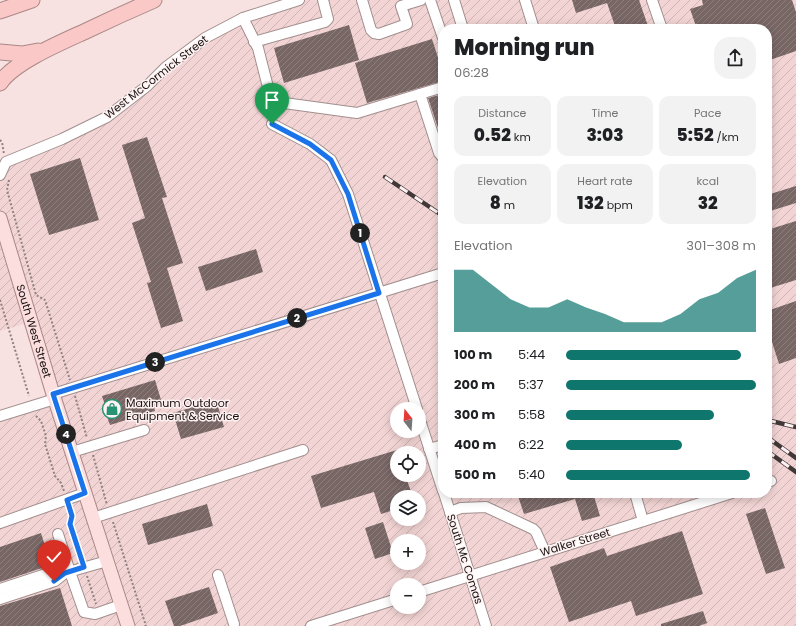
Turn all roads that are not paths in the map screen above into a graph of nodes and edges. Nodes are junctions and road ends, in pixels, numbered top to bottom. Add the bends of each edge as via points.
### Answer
1 (32, 0) edge
2 (154, 0) edge
3 (299, 0) edge
4 (323, 0) edge
5 (362, 0) edge
6 (430, 0) edge
7 (454, 0) edge
8 (525, 0) edge
9 (652, 0) edge
10 (417, 1) edge
11 (0, 11) edge
12 (243, 18) junction
13 (438, 24) edge
14 (461, 24) edge
15 (532, 24) edge
16 (660, 24) edge
17 (254, 42) junction
18 (45, 49) junction
19 (0, 52) edge
20 (0, 83) edge
21 (438, 89) edge
22 (420, 94) junction
23 (272, 124) dead end
24 (438, 147) edge
25 (0, 175) edge
26 (0, 218) edge
27 (438, 275) edge
28 (379, 293) junction
29 (54, 396) junction
30 (414, 402) edge
31 (0, 416) edge
32 (144, 430) dead end
33 (426, 438) edge
34 (438, 446) edge
35 (429, 449) junction
36 (303, 450) dead end
37 (72, 452) junction
38 (438, 477) edge
39 (85, 493) junction
40 (445, 498) edge
41 (636, 498) edge
42 (716, 498) edge
43 (450, 512) junction
44 (93, 518) junction
45 (643, 521) junction
46 (0, 523) edge
47 (58, 534) dead end
48 (545, 552) junction
49 (107, 561) junction
50 (67, 572) junction
51 (218, 575) dead end
52 (470, 575) junction
53 (0, 588) edge
54 (426, 590) edge
55 (0, 599) edge
56 (390, 601) edge
57 (121, 605) junction
58 (232, 625) edge
59 (128, 626) edge
60 (311, 626) edge
61 (486, 626) edge

1 - 11 highway
2 - 18 highway
3 - 12 street, West McCormick Street
4 - 17 street via 328,18 325,22
5 - 10 street via 371,30 379,34 407,24 401,6
6 - 13 street
7 - 14 street
8 - 15 street
9 - 16 street
12 - 17 street
12 - 25 street, West McCormick Street via 205,38 107,117 62,140 6,162
17 - 22 street via 258,48 270,95 278,102 357,113
18 - 19 highway via 22,54
18 - 20 highway via 3,78
21 - 22 street
22 - 24 street
23 - 28 street via 310,144 331,160 348,194
26 - 29 main road, South West Street
27 - 28 street
28 - 29 street
28 - 30 street
29 - 31 street
29 - 37 main road, South West Street
32 - 37 street
33 - 35 street, South Mc Comas
34 - 35 street
35 - 38 street, South Mc Comas
36 - 44 street
37 - 39 main road, South West Street
39 - 44 main road, South West Street
39 - 46 street
40 - 43 street, South Mc Comas
41 - 45 street
42 - 45 street, Walker Street
43 - 48 street via 461,508 486,507 533,529
43 - 52 street, South Mc Comas
44 - 49 main road, South West Street
45 - 48 street, Walker Street
47 - 50 street
48 - 52 street, Walker Street
49 - 50 street
49 - 57 main road, South West Street
50 - 53 street via 52,572
50 - 55 street via 54,581
50 - 57 street via 84,612 95,614
51 - 58 street
52 - 54 street, Walker Street
52 - 61 street, South Mc Comas
56 - 60 street
57 - 59 main road, South West Street

